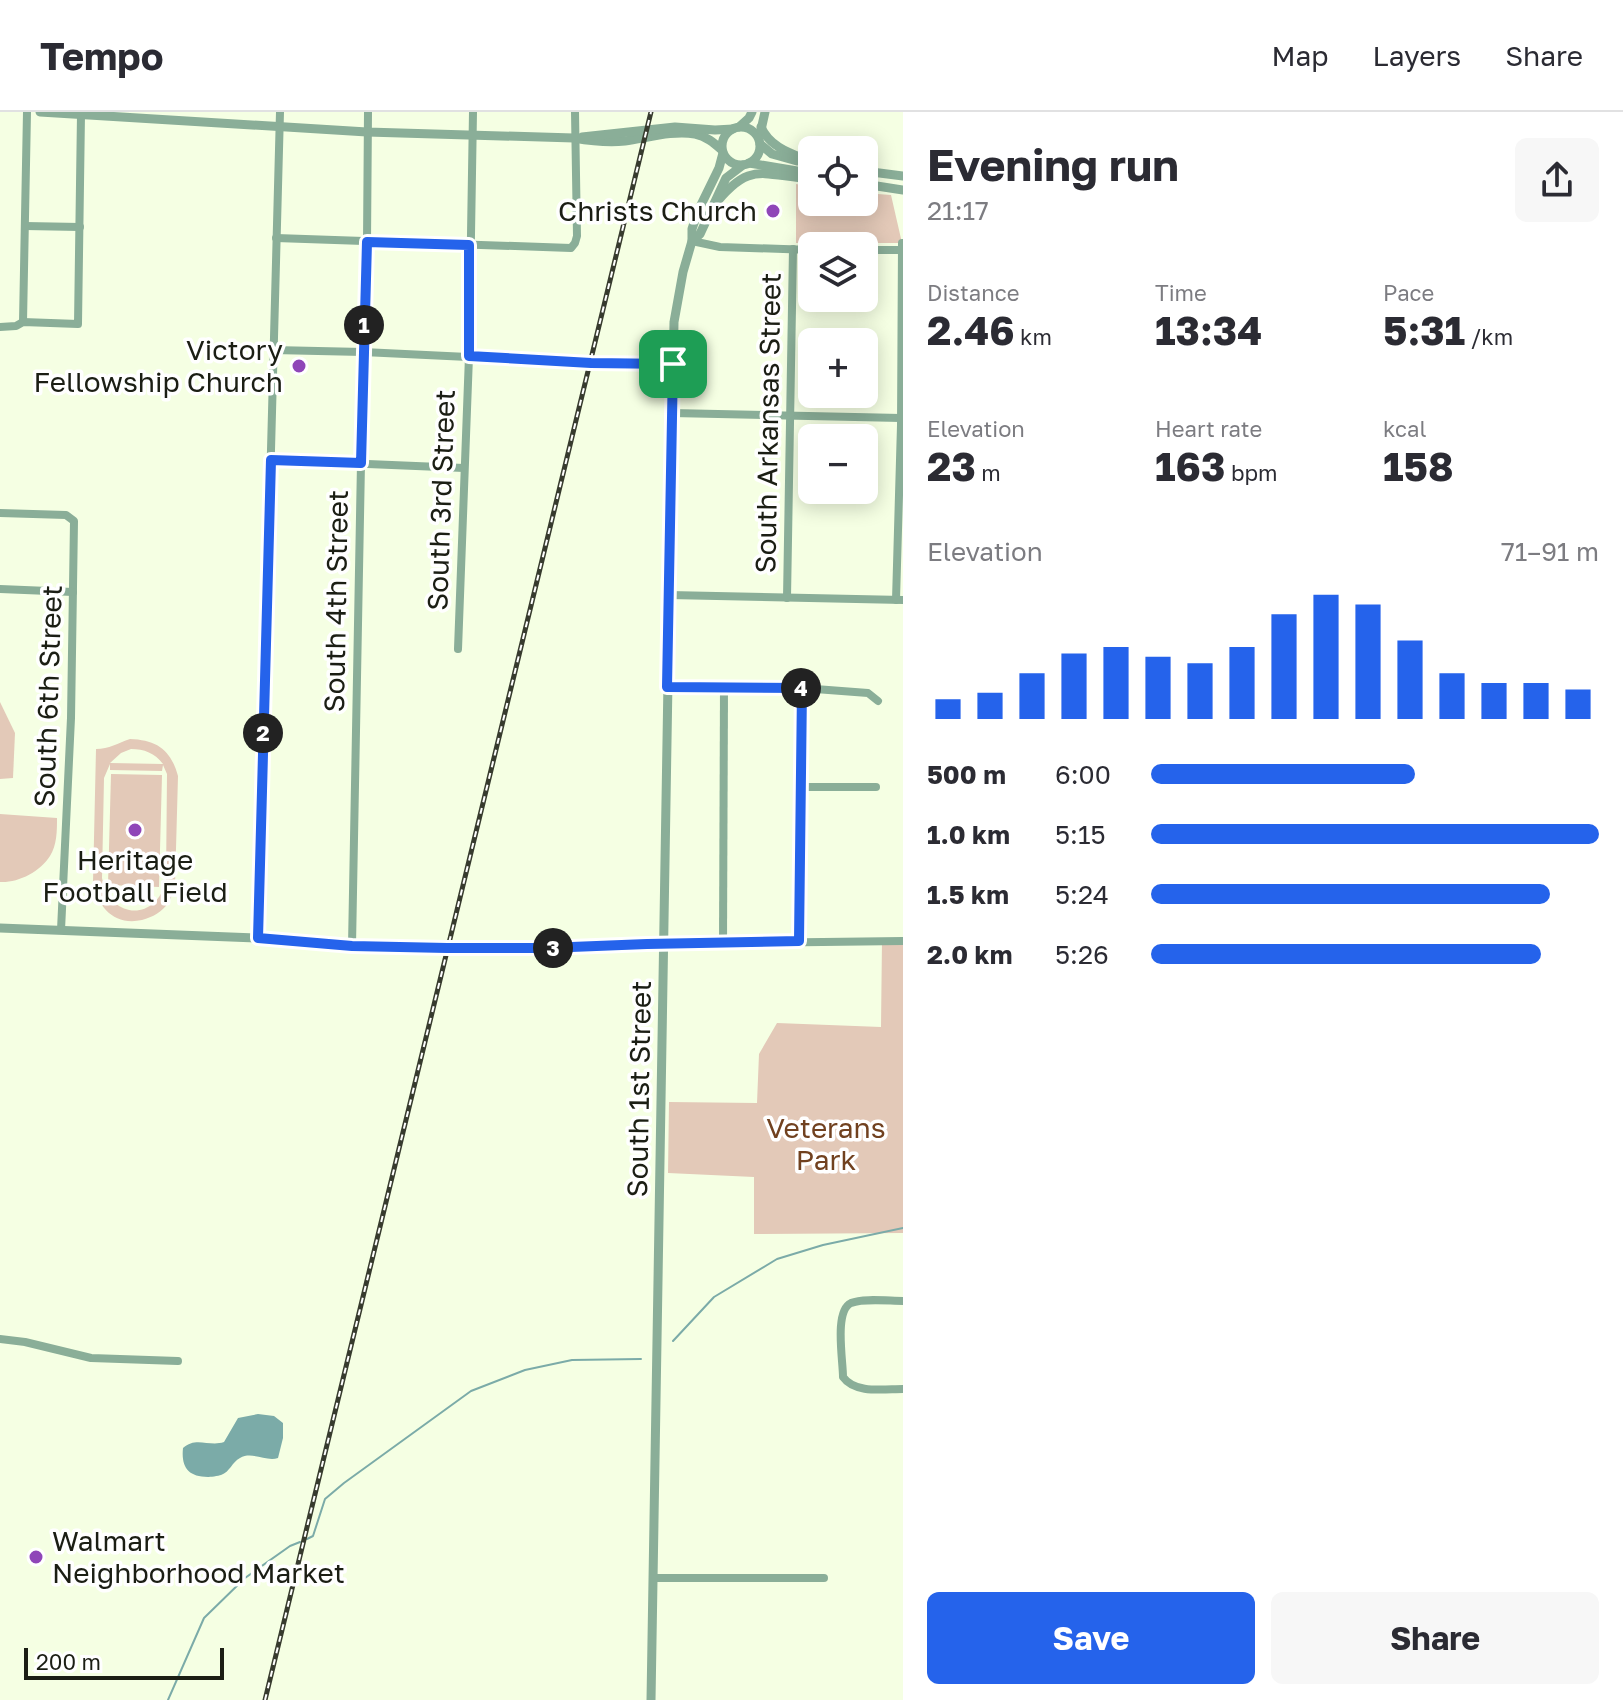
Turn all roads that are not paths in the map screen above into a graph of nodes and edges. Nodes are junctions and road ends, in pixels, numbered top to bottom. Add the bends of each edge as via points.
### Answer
1 (27, 112) edge
2 (40, 112) edge
3 (280, 112) edge
4 (368, 112) edge
5 (473, 112) edge
6 (575, 112) edge
7 (752, 112) edge
8 (765, 112) edge
9 (81, 114) junction
10 (134, 114) edge
11 (280, 126) junction
12 (761, 127) junction
13 (736, 128) junction
14 (367, 132) junction
15 (473, 133) junction
16 (574, 138) junction
17 (759, 143) junction
18 (723, 151) junction
19 (798, 157) edge
20 (798, 162) edge
21 (746, 164) junction
22 (878, 173) edge
23 (798, 174) edge
24 (798, 176) edge
25 (903, 176) edge
26 (878, 186) edge
27 (903, 190) edge
28 (712, 208) junction
29 (25, 226) junction
30 (80, 227) junction
31 (276, 238) junction
32 (692, 241) junction
33 (367, 242) junction
34 (902, 243) edge
35 (469, 245) junction
36 (793, 249) junction
37 (798, 249) edge
38 (878, 250) edge
39 (902, 250) edge
40 (23, 322) junction
41 (0, 327) edge
42 (273, 350) junction
43 (363, 352) junction
44 (469, 356) junction
45 (673, 364) junction
46 (672, 413) junction
47 (790, 417) junction
48 (902, 423) edge
49 (271, 460) junction
50 (361, 463) junction
51 (464, 468) junction
52 (0, 513) edge
53 (0, 589) edge
54 (73, 592) junction
55 (669, 595) junction
56 (787, 598) junction
57 (900, 600) edge
58 (458, 649) dead end
59 (667, 687) junction
60 (724, 688) junction
61 (802, 688) junction
62 (878, 701) dead end
63 (802, 787) junction
64 (876, 787) dead end
65 (0, 928) edge
66 (61, 930) junction
67 (258, 938) junction
68 (799, 941) junction
69 (903, 941) edge
70 (663, 944) junction
71 (723, 944) junction
72 (352, 946) junction
73 (903, 1301) edge
74 (0, 1339) edge
75 (178, 1361) dead end
76 (903, 1389) edge
77 (654, 1578) junction
78 (824, 1578) dead end
79 (651, 1700) edge

1 - 29 street
2 - 9 street
3 - 11 street
4 - 14 street, South 4th Street
5 - 15 street, South 3rd Street
6 - 16 street
7 - 13 street
8 - 12 street
9 - 10 street
9 - 30 street
10 - 11 street
11 - 14 street
11 - 31 street
12 - 17 street
12 - 19 street via 779,148
13 - 16 street via 675,127
13 - 17 street via 754,132
13 - 18 street via 725,135
14 - 15 street
14 - 33 street, South 4th Street
15 - 16 street
15 - 35 street, South 3rd Street
16 - 18 street via 621,142 691,134
16 - 35 street via 577,236 571,248
17 - 20 street via 772,154
17 - 21 street via 757,155
18 - 21 street via 729,161
18 - 32 street, South 1st Street via 698,211
21 - 23 street
21 - 28 street, South 1st Street via 726,178
22 - 25 street
24 - 28 street, South 1st Street via 748,175 732,184
26 - 27 street
28 - 32 street, South 1st Street
29 - 30 street
29 - 40 street
30 - 40 street via 78,324
31 - 33 street
31 - 42 street
32 - 36 street
32 - 45 street, South 1st Street via 674,322
33 - 35 street
33 - 43 street, South 4th Street
34 - 39 street
35 - 44 street, South 3rd Street
36 - 37 street
36 - 47 street, South Arkansas Street
38 - 39 street
39 - 48 street
40 - 41 street
42 - 43 street
42 - 49 street
43 - 44 street
43 - 50 street, South 4th Street
44 - 45 street
44 - 51 street, South 3rd Street
45 - 46 street, South 1st Street
46 - 47 street
46 - 55 street, South 1st Street
47 - 48 street
47 - 56 street, South Arkansas Street
48 - 57 street
49 - 50 street
49 - 67 street
50 - 51 street
50 - 72 street, South 4th Street
51 - 58 street, South 3rd Street
52 - 54 street, South 6th Street via 66,515 74,521
53 - 54 street
54 - 66 street, South 6th Street
55 - 56 street
55 - 59 street, South 1st Street
56 - 57 street
59 - 60 street
59 - 70 street, South 1st Street
60 - 61 street
60 - 71 street
61 - 62 street via 868,693
61 - 63 street
63 - 64 street
63 - 68 street
65 - 66 street
66 - 67 street
67 - 72 street
68 - 69 street
68 - 71 street
70 - 71 street
70 - 72 street
70 - 77 street, South 1st Street
73 - 76 street via 850,1303 841,1321 843,1377 848,1384
74 - 75 street via 91,1358
77 - 78 street
77 - 79 street, South 1st Street

